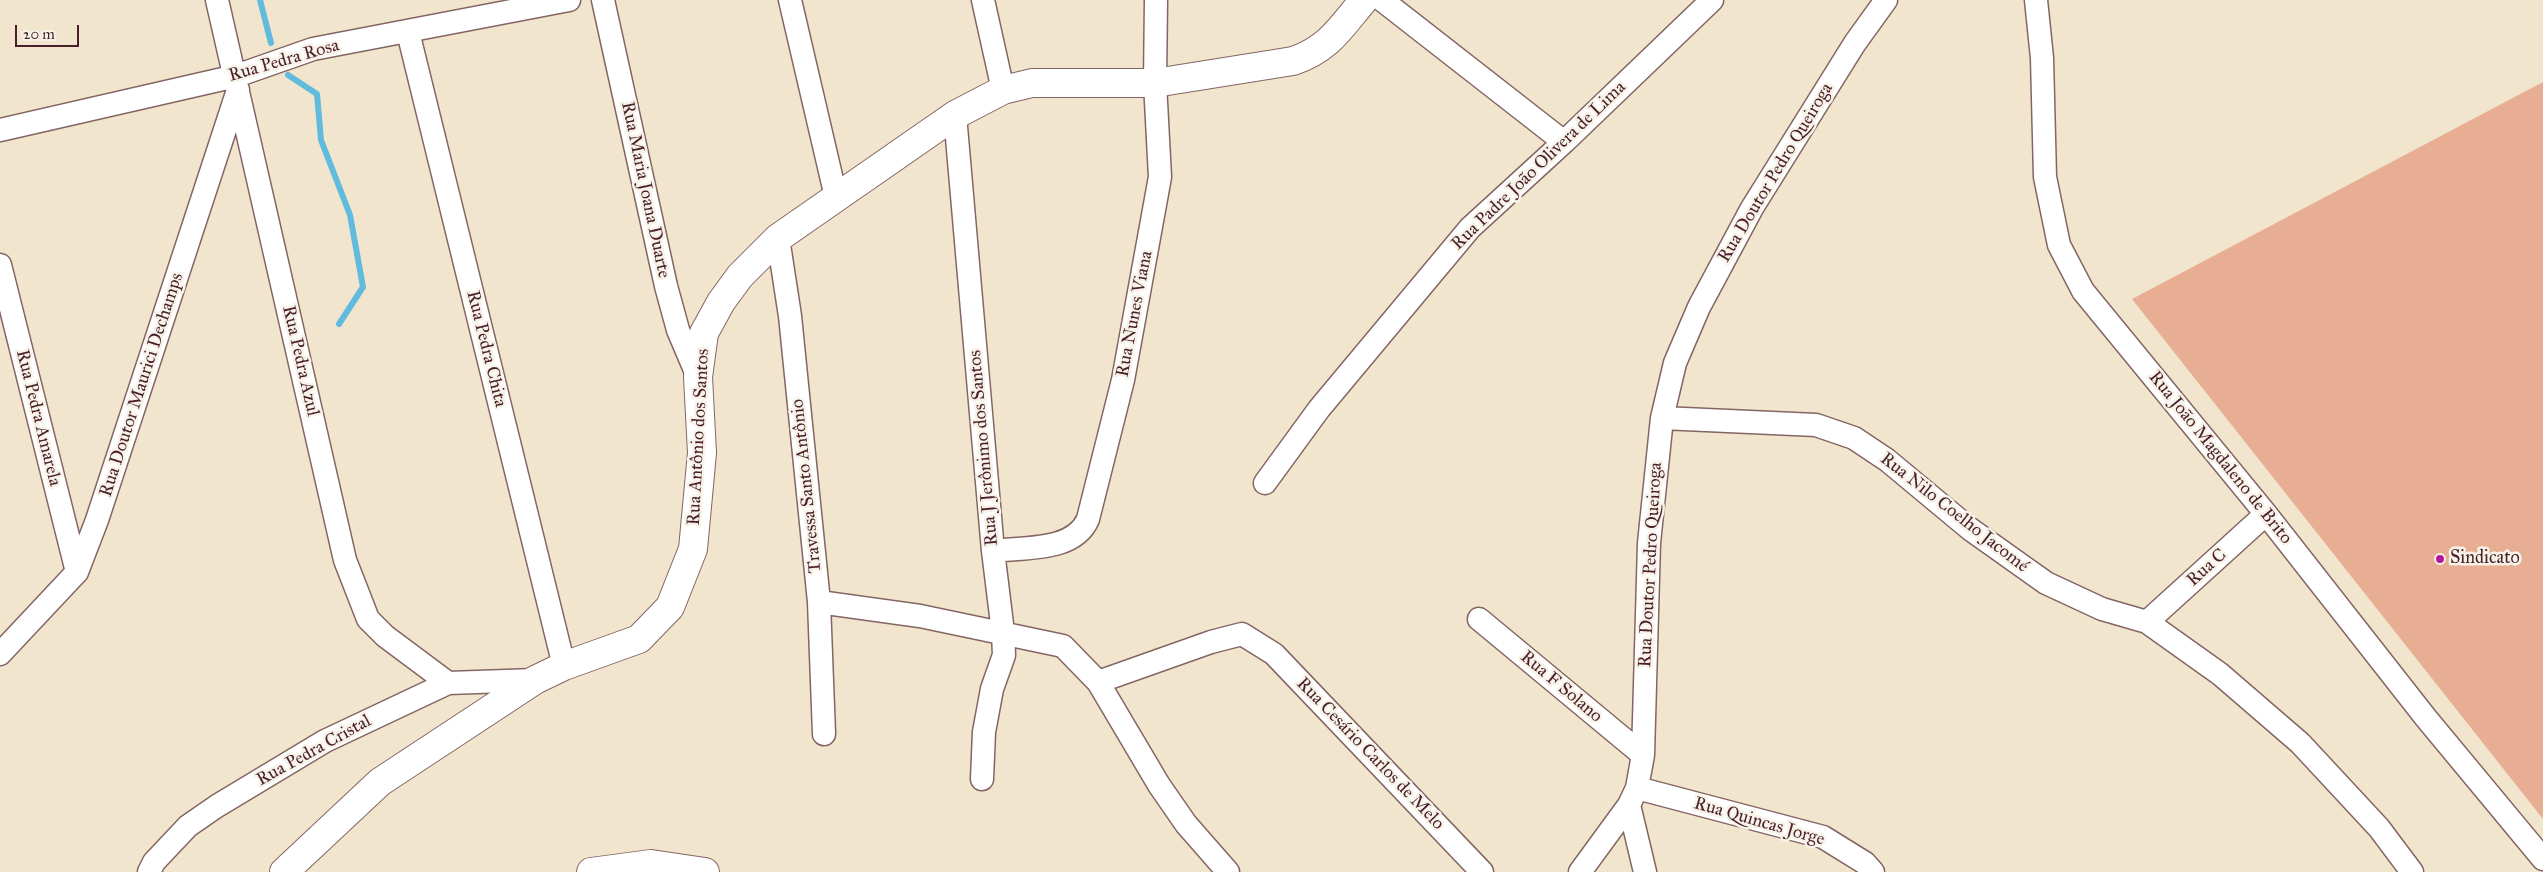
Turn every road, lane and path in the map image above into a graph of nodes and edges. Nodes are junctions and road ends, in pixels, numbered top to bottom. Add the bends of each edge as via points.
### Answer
1 (217, 0) edge
2 (569, 0) edge
3 (603, 0) edge
4 (790, 0) edge
5 (983, 0) edge
6 (1156, 0) edge
7 (1364, 0) edge
8 (1382, 0) edge
9 (1712, 0) edge
10 (1886, 0) edge
11 (2036, 0) edge
12 (408, 32) junction
13 (1156, 82) junction
14 (237, 83) junction
15 (1003, 90) junction
16 (955, 115) junction
17 (0, 130) edge
18 (1564, 142) junction
19 (836, 198) junction
20 (778, 238) junction
21 (0, 265) edge
22 (698, 377) junction
23 (1662, 418) junction
24 (1265, 484) dead end
25 (2266, 514) junction
26 (993, 551) junction
27 (77, 572) junction
28 (819, 602) junction
29 (1479, 619) dead end
30 (2147, 622) junction
31 (1003, 632) junction
32 (0, 654) edge
33 (564, 666) junction
34 (535, 680) junction
35 (1098, 682) junction
36 (448, 683) junction
37 (824, 734) dead end
38 (1643, 756) junction
39 (982, 778) dead end
40 (1633, 797) junction
41 (2543, 859) edge
42 (149, 872) edge
43 (284, 872) edge
44 (591, 872) edge
45 (705, 872) edge
46 (1228, 872) edge
47 (1482, 872) edge
48 (1580, 872) edge
49 (1645, 872) edge
50 (1873, 872) edge
51 (2412, 872) edge

1 - 14 street, Rua Pedra Azul
2 - 12 street, Rua Pedra Rosa
3 - 22 street, Rua Maria Joana Duarte via 666,286 678,330
4 - 19 street
5 - 15 street
6 - 13 street, Rua Nunes Viana
7 - 13 street, Rua Antônio dos Santos via 1326,45 1308,56
8 - 18 street
9 - 18 street, Rua Padre João Olivera de Lima
10 - 23 street, Rua Doutor Pedro Queiroga via 1855,43 1752,208 1708,290 1674,363
11 - 25 street, Rua João Magdaleno de Brito via 2042,58 2045,178 2059,245 2083,291
12 - 14 street, Rua Pedra Rosa via 313,49
12 - 33 street, Rua Pedra Chita
13 - 15 street, Rua Antônio dos Santos via 1032,83
13 - 26 street, Rua Nunes Viana via 1160,177 1123,380 1088,519 1083,530 1073,538 1055,544
14 - 17 street, Rua Pedra Rosa
14 - 27 street, Rua Doutor Maurici Dechamps via 97,520
14 - 36 street, Rua Pedra Azul via 345,560 368,619 385,636
15 - 16 street, Rua Antônio dos Santos
16 - 19 street, Rua Antônio dos Santos
16 - 26 street, Rua J Jerônimo dos Santos
18 - 24 street, Rua Padre João Olivera de Lima via 1470,228 1319,409
19 - 20 street, Rua Antônio dos Santos
20 - 22 street, Rua Antônio dos Santos via 740,276 721,302 704,334
20 - 28 street, Travessa Santo Antônio via 790,316
21 - 27 street, Rua Pedra Amarela
22 - 33 street, Rua Antônio dos Santos via 702,452 693,549 670,608 639,639
23 - 30 street, Rua Nilo Coelho Jacomé via 1816,425 1854,438 1887,460 1970,529 2046,583 2102,609
23 - 38 street, Rua Doutor Pedro Queiroga via 1649,543
25 - 30 street, Rua C
25 - 41 street, Rua João Magdaleno de Brito via 2426,718
26 - 31 street, Rua J Jerônimo dos Santos
27 - 32 street, Rua Doutor Maurici Dechamps
28 - 31 street
28 - 37 street, Travessa Santo Antônio
29 - 38 street, Rua F Solano
30 - 51 street, Rua Nilo Coelho Jacomé via 2220,674 2300,742 2379,828
31 - 35 street via 1063,646
31 - 39 street, Rua J Jerônimo dos Santos via 1004,655 992,689 984,732
33 - 34 street, Rua Antônio dos Santos
34 - 36 street, Rua Pedra Cristal
34 - 43 street, Rua Antônio dos Santos via 380,782
35 - 46 street via 1159,785 1186,824
35 - 47 street, Rua Cesário Carlos de Melo via 1230,636 1242,634 1255,640 1274,654
36 - 42 street, Rua Pedra Cristal via 325,740 217,806 188,826 154,862
38 - 40 street, Rua Doutor Pedro Queiroga
40 - 48 street, Rua Doutor Pedro Queiroga
40 - 49 street
40 - 50 street, Rua Quincas Jorge via 1823,837 1865,863
44 - 45 street via 651,864

